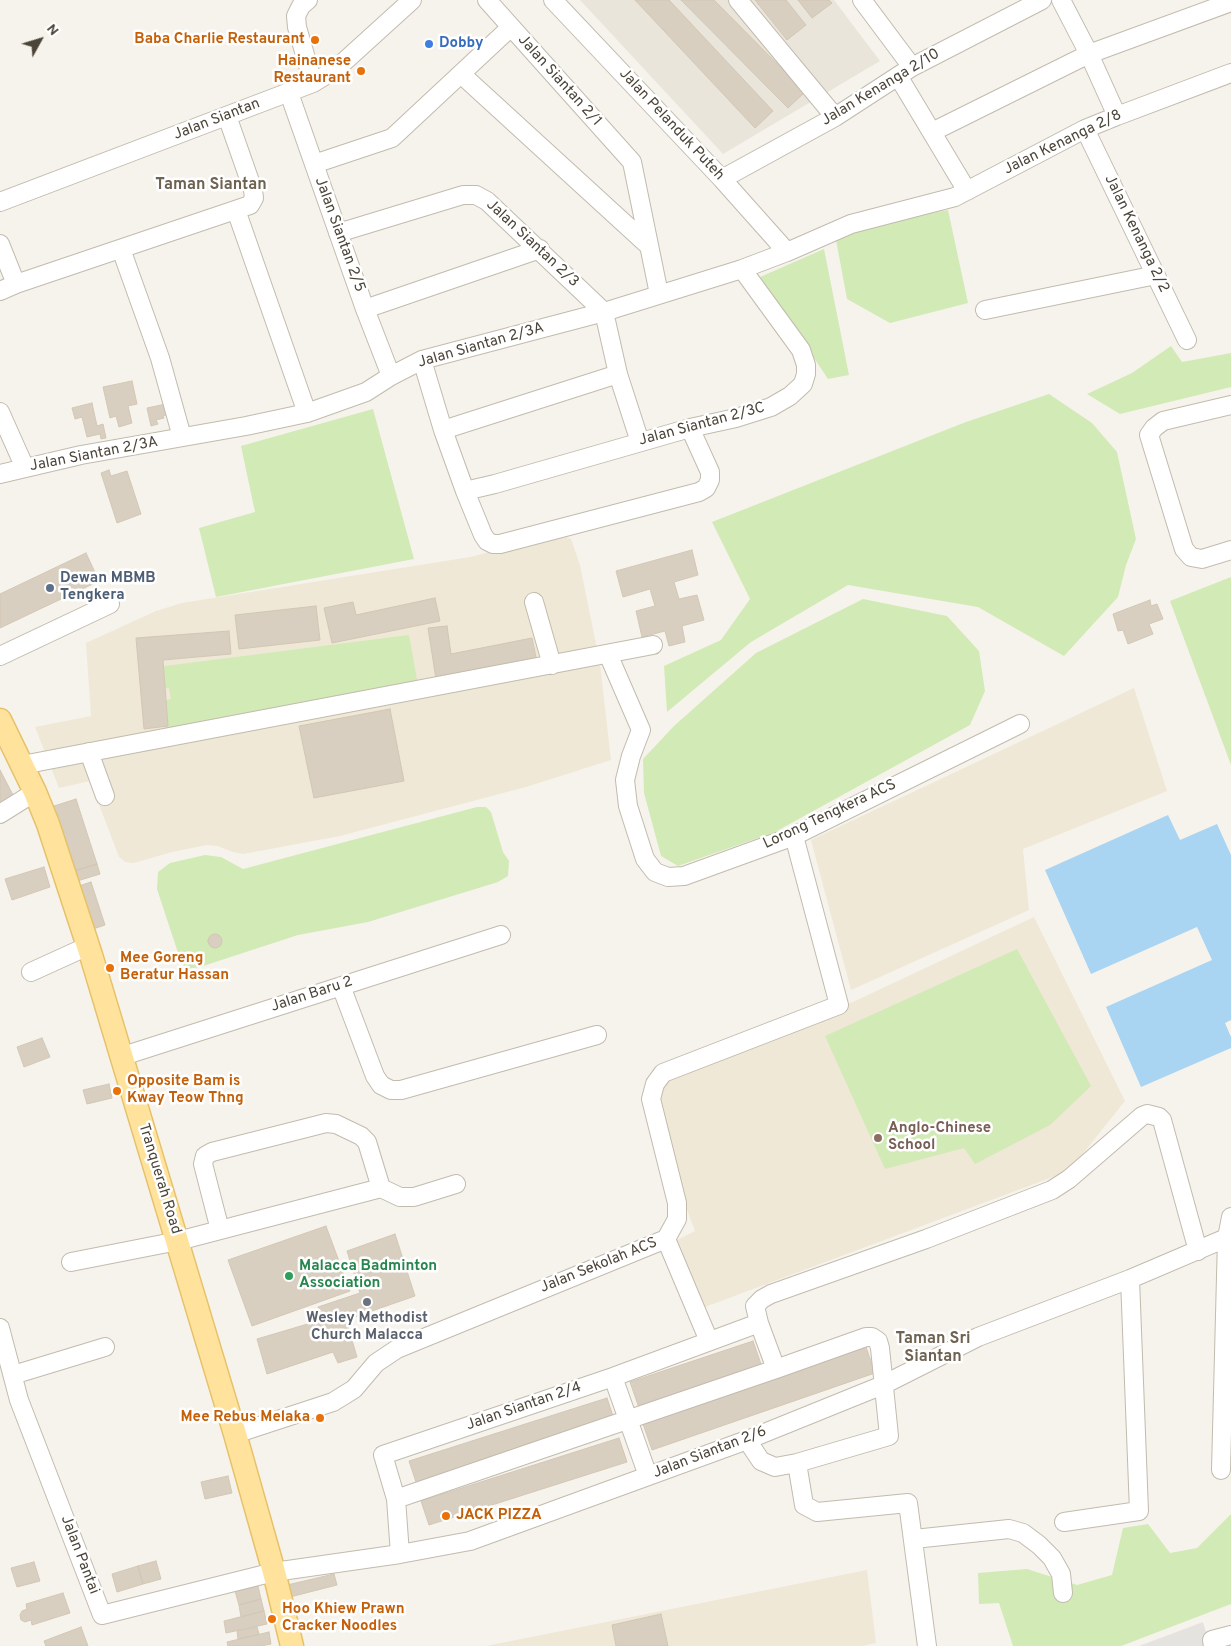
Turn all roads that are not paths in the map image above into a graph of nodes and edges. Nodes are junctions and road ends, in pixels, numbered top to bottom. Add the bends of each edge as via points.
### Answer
1 (308, 0) edge
2 (412, 0) edge
3 (487, 0) edge
4 (738, 0) edge
5 (862, 0) edge
6 (1042, 0) edge
7 (1061, 0) edge
8 (557, 1) edge
9 (1231, 2) edge
10 (1014, 6) edge
11 (511, 27) junction
12 (1088, 54) junction
13 (905, 71) junction
14 (1231, 73) edge
15 (461, 74) junction
16 (313, 83) junction
17 (289, 93) junction
18 (227, 116) junction
19 (1117, 116) junction
20 (835, 118) junction
21 (1085, 129) junction
22 (932, 132) junction
23 (314, 164) junction
24 (722, 180) junction
25 (961, 194) junction
26 (0, 202) edge
27 (236, 210) junction
28 (338, 233) junction
29 (0, 244) edge
30 (648, 245) junction
31 (121, 249) junction
32 (540, 249) junction
33 (787, 252) junction
34 (742, 269) junction
35 (1156, 275) junction
36 (8, 287) edge
37 (659, 294) junction
38 (365, 309) junction
39 (985, 310) dead end
40 (604, 312) junction
41 (1187, 340) dead end
42 (422, 360) junction
43 (618, 374) junction
44 (391, 376) junction
45 (1231, 405) edge
46 (0, 412) edge
47 (308, 413) junction
48 (690, 428) junction
49 (444, 430) junction
50 (182, 437) junction
51 (640, 442) junction
52 (25, 468) junction
53 (0, 474) edge
54 (466, 491) junction
55 (1231, 550) edge
56 (534, 602) dead end
57 (110, 604) dead end
58 (653, 645) dead end
59 (608, 654) junction
60 (0, 656) edge
61 (552, 665) junction
62 (0, 720) edge
63 (1020, 724) dead end
64 (89, 752) junction
65 (22, 765) junction
66 (35, 792) junction
67 (105, 796) dead end
68 (0, 814) edge
69 (794, 836) junction
70 (501, 935) dead end
71 (88, 946) junction
72 (31, 972) dead end
73 (341, 986) junction
74 (597, 1035) dead end
75 (122, 1056) junction
76 (456, 1184) dead end
77 (381, 1188) junction
78 (1231, 1217) edge
79 (220, 1230) junction
80 (1229, 1237) edge
81 (666, 1238) junction
82 (178, 1241) junction
83 (1198, 1251) junction
84 (71, 1262) dead end
85 (1130, 1279) junction
86 (759, 1323) junction
87 (0, 1328) edge
88 (709, 1341) junction
89 (1228, 1345) edge
90 (105, 1347) dead end
91 (776, 1369) junction
92 (12, 1375) junction
93 (613, 1377) junction
94 (883, 1386) junction
95 (628, 1420) junction
96 (236, 1434) junction
97 (747, 1440) junction
98 (797, 1463) junction
99 (1221, 1470) dead end
100 (648, 1476) junction
101 (396, 1499) junction
102 (1064, 1522) dead end
103 (914, 1539) junction
104 (400, 1554) junction
105 (274, 1572) junction
106 (1063, 1593) dead end
107 (1231, 1634) edge
108 (1207, 1644) edge
109 (292, 1646) edge
110 (927, 1646) edge

1 - 16 street via 296,16
2 - 16 street, Jalan Siantan via 336,69
3 - 11 street, Jalan Siantan 2/1
4 - 20 street
5 - 13 street
6 - 10 street, Jalan Kenanga 2/10
7 - 12 street
8 - 24 street, Jalan Pelanduk Puteh
9 - 12 street
10 - 13 street, Jalan Kenanga 2/10
11 - 15 street
11 - 30 street, Jalan Siantan 2/1 via 632,162
12 - 19 street
12 - 22 street
13 - 20 street, Jalan Kenanga 2/10
13 - 22 street
14 - 19 street, Jalan Kenanga 2/8
15 - 23 street via 392,138
15 - 30 street
16 - 17 street, Jalan Siantan
17 - 18 street, Jalan Siantan
17 - 23 street, Jalan Siantan 2/5
18 - 26 street, Jalan Siantan
18 - 27 street via 254,198 250,205
19 - 21 street, Jalan Kenanga 2/8
20 - 24 street, Jalan Kenanga 2/10
21 - 25 street, Jalan Kenanga 2/8
21 - 35 street, Jalan Kenanga 2/2
22 - 25 street
23 - 28 street, Jalan Siantan 2/5
24 - 33 street, Jalan Pelanduk Puteh
25 - 33 street, Jalan Kenanga 2/8 via 851,224
27 - 31 street
27 - 47 street
28 - 32 street, Jalan Siantan 2/3 via 463,195 476,195 487,200
28 - 38 street, Jalan Siantan 2/5
29 - 36 street
30 - 37 street
31 - 36 street
31 - 50 street via 160,358
32 - 38 street
32 - 40 street, Jalan Siantan 2/3
33 - 34 street, Jalan Siantan 2/3A
34 - 37 street, Jalan Siantan 2/3A
34 - 48 street, Jalan Siantan 2/3C via 801,350 806,365 803,384 790,396 771,406
35 - 39 street
35 - 41 street, Jalan Kenanga 2/2
37 - 40 street, Jalan Siantan 2/3A
38 - 44 street, Jalan Siantan 2/5
40 - 42 street, Jalan Siantan 2/3A
40 - 43 street
42 - 44 street, Jalan Siantan 2/3A
42 - 49 street
43 - 49 street
43 - 51 street
44 - 47 street, Jalan Siantan 2/3A via 366,392
45 - 55 street via 1163,422 1149,435 1184,549 1191,557 1202,559
46 - 52 street
47 - 50 street, Jalan Siantan 2/3A
48 - 51 street, Jalan Siantan 2/3C
48 - 54 street via 710,472 706,488 699,492 494,544 483,535
49 - 54 street
50 - 52 street, Jalan Siantan 2/3A
51 - 54 street, Jalan Siantan 2/3C
52 - 53 street, Jalan Siantan 2/3A
56 - 61 street
57 - 60 street
58 - 59 street
59 - 61 street
59 - 69 street, Lorong Tengkera ACS via 641,730 630,756 626,780 628,806 645,859 655,872 668,877 684,876
61 - 64 street
62 - 65 main road, Tranquerah Road
63 - 69 street, Lorong Tengkera ACS
64 - 65 street
64 - 67 street
65 - 66 main road, Tranquerah Road
66 - 68 street
66 - 71 main road, Tranquerah Road
69 - 81 street, Jalan Sekolah ACS via 838,1006 663,1073 655,1084 651,1099 677,1202 677,1219
70 - 73 street, Jalan Baru 2
71 - 72 street
71 - 75 main road, Tranquerah Road
73 - 74 street via 375,1076 381,1085 391,1090 402,1090
73 - 75 street, Jalan Baru 2
75 - 82 main road, Tranquerah Road
76 - 77 street via 414,1197 400,1197
77 - 79 street
77 - 79 street via 368,1142 336,1124 326,1123 212,1152 205,1156 203,1164
78 - 80 street
79 - 82 street
80 - 83 street, Jalan Siantan 2/6
80 - 89 street
81 - 88 street
81 - 96 street, Jalan Sekolah ACS via 397,1349 376,1363 354,1389 332,1402
82 - 84 street
82 - 96 main road, Tranquerah Road
83 - 85 street, Jalan Siantan 2/6
83 - 86 street via 1162,1120 1147,1114 1052,1190 943,1233 770,1294 755,1306
85 - 94 street, Jalan Siantan 2/6 via 978,1337
85 - 102 street via 1139,1511
86 - 88 street, Jalan Siantan 2/4
86 - 91 street
87 - 92 street, Jalan Pantai
88 - 93 street, Jalan Siantan 2/4
89 - 99 street
90 - 92 street
91 - 94 street via 872,1337 880,1348
91 - 95 street
92 - 105 street, Jalan Pantai via 102,1615
93 - 95 street
93 - 101 street, Jalan Siantan 2/4 via 383,1455
94 - 97 street, Jalan Siantan 2/6
94 - 98 street via 889,1436
95 - 100 street
95 - 101 street
96 - 105 main road, Tranquerah Road
97 - 98 street via 761,1461 775,1467
97 - 100 street, Jalan Siantan 2/6
98 - 103 street via 804,1505 817,1512 908,1502
100 - 104 street, Jalan Siantan 2/6 via 470,1541
101 - 104 street, Jalan Siantan 2/4
103 - 106 street via 1009,1529 1023,1534 1052,1558 1061,1574
103 - 110 street
104 - 105 street, Jalan Siantan 2/6
105 - 109 main road, Tranquerah Road
107 - 108 street

